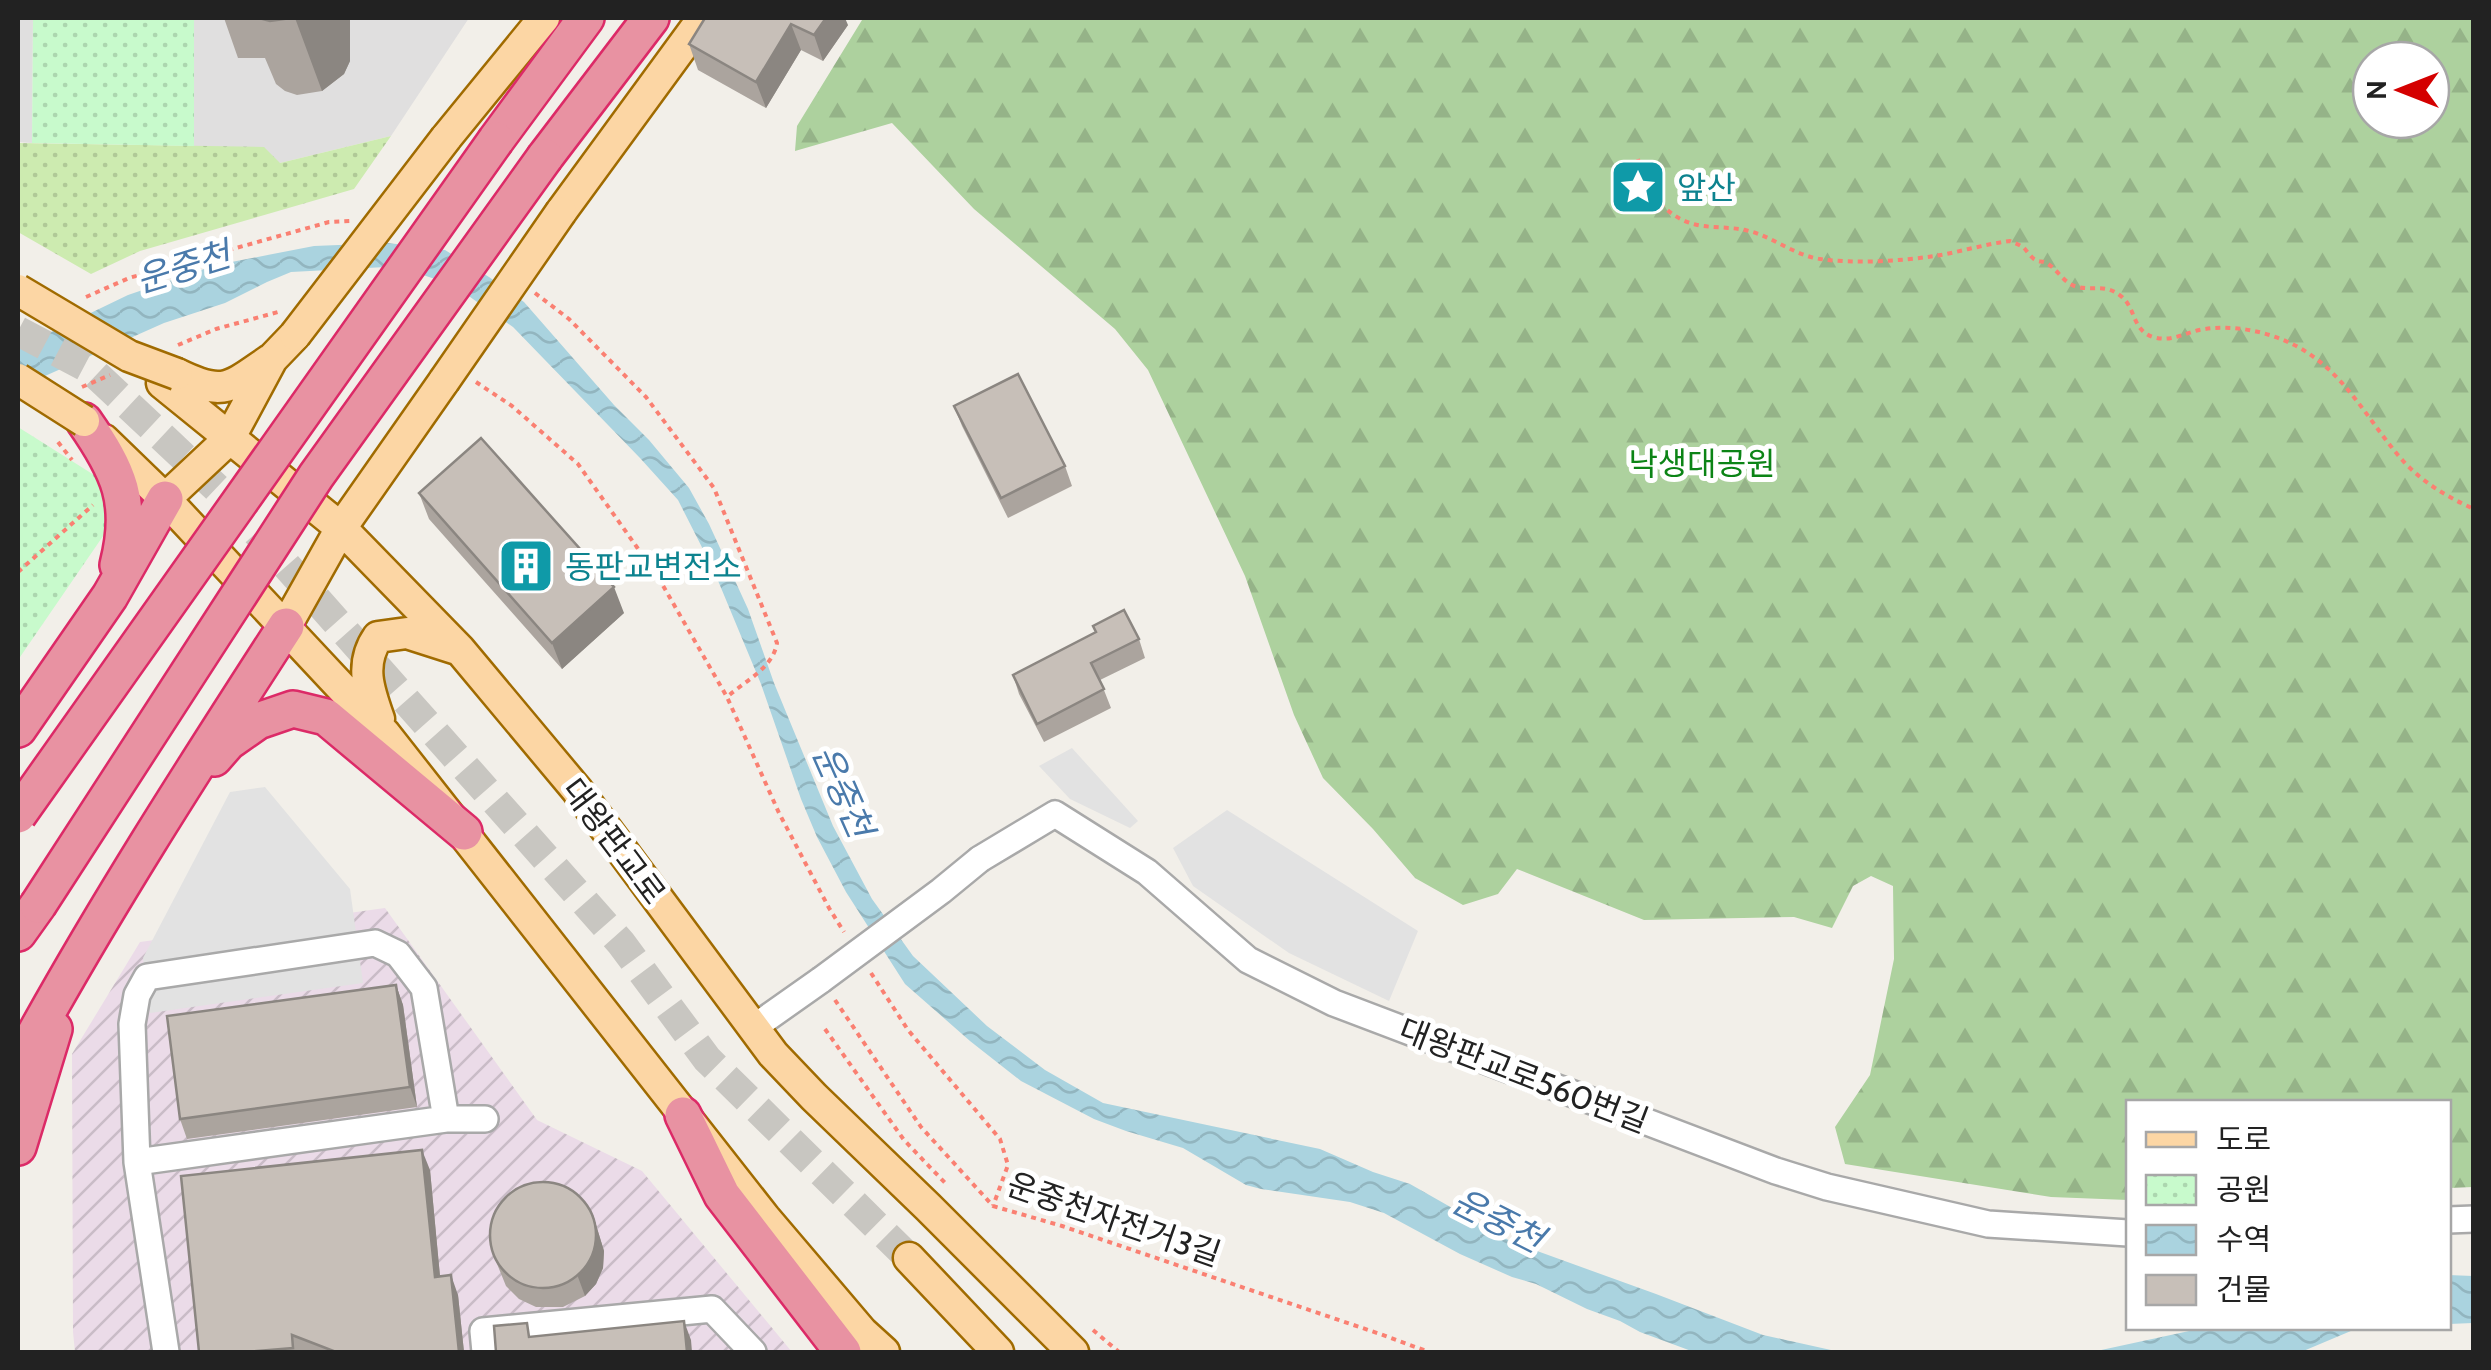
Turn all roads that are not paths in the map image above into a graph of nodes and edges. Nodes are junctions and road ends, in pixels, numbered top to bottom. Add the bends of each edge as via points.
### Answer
1 (544, 18) edge
2 (586, 18) edge
3 (651, 18) edge
4 (703, 18) edge
5 (18, 290) edge
6 (272, 358) junction
7 (169, 369) junction
8 (18, 378) edge
9 (75, 417) junction
10 (230, 439) junction
11 (165, 498) junction
12 (341, 528) junction
13 (110, 596) junction
14 (286, 626) junction
15 (460, 650) junction
16 (18, 728) edge
17 (385, 734) junction
18 (169, 806) junction
19 (18, 816) edge
20 (464, 832) junction
21 (28, 919) edge
22 (76, 959) junction
23 (753, 1028) junction
24 (18, 1065) edge
25 (683, 1115) junction
26 (446, 1119) junction
27 (485, 1119) dead end
28 (18, 1147) edge
29 (136, 1162) junction
30 (2126, 1233) edge
31 (909, 1258) tunnel mouth
32 (166, 1352) edge
33 (485, 1352) edge
34 (753, 1352) edge
35 (842, 1352) edge
36 (884, 1352) edge
37 (998, 1352) edge
38 (1073, 1352) edge

1 - 6 main road, bridge via 292,322
2 - 19 highway, bridge
3 - 21 highway, bridge via 316,476
4 - 12 main road, bridge via 561,212 456,379
5 - 7 main road, bridge via 122,364
6 - 7 main road via 231,386 204,388
6 - 10 main road
7 - 10 main road, 대왕판교로
8 - 9 main road, bridge
9 - 11 main road
9 - 13 highway via 109,457 122,493 122,547
10 - 11 main road
10 - 12 main road, 대왕판교로
11 - 13 highway
11 - 14 main road
12 - 14 main road
12 - 15 main road, 대왕판교로
13 - 16 highway
14 - 17 main road
14 - 18 highway
15 - 17 main road via 407,633 378,636 370,648 367,685
15 - 23 main road, 대왕판교로 via 577,790
17 - 20 main road
18 - 20 highway via 228,742 258,721 293,710 326,717
18 - 22 highway
20 - 25 main road
22 - 24 highway
22 - 28 highway
23 - 30 lane, 대왕판교로560번길, bridge via 980,859 1054,814 1148,872 1248,960 1334,1003 1826,1187 1988,1224
23 - 38 main road, 대왕판교로 via 814,1097
25 - 35 highway via 722,1194
25 - 36 main road
26 - 27 lane
26 - 29 lane
26 - 29 lane via 424,988 398,954 376,943 147,977 132,1024
29 - 32 lane
31 - 37 main road
33 - 34 lane via 483,1331 712,1309

